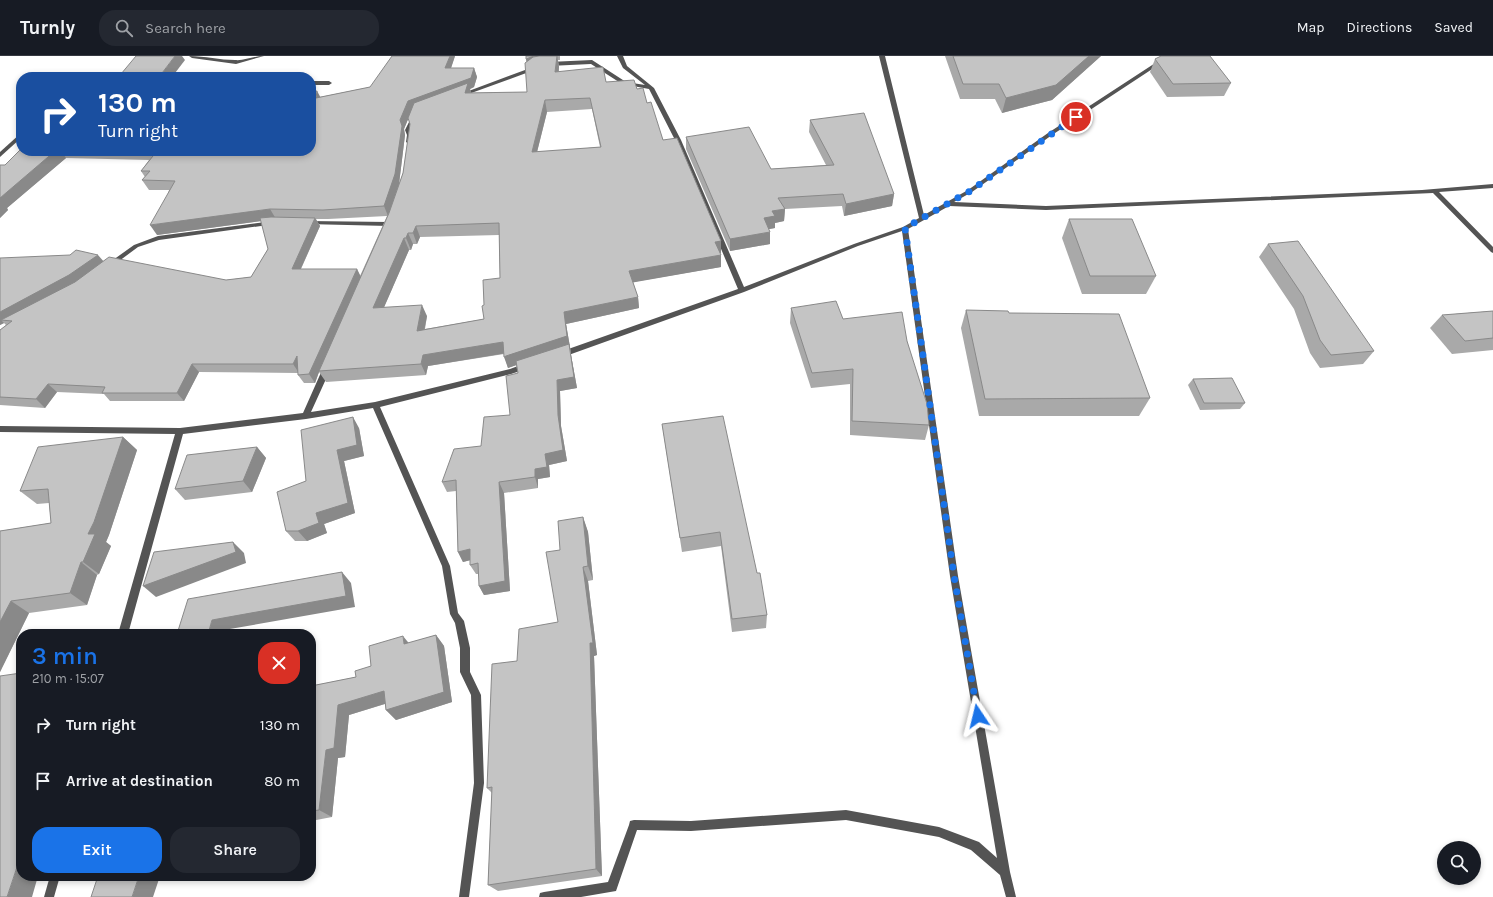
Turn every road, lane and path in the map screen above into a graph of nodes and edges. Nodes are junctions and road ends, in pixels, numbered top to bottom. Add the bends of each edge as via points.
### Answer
1 (192, 56) edge
2 (261, 56) edge
3 (620, 56) edge
4 (882, 56) edge
5 (1169, 56) edge
6 (592, 59) edge
7 (316, 83) edge
8 (329, 83) dead end
9 (651, 88) junction
10 (452, 98) edge
11 (415, 112) edge
12 (16, 140) edge
13 (408, 149) edge
14 (0, 154) edge
15 (1493, 186) edge
16 (1434, 191) junction
17 (949, 204) junction
18 (922, 219) junction
19 (284, 222) edge
20 (299, 222) edge
21 (905, 228) junction
22 (386, 231) edge
23 (1493, 251) edge
24 (104, 268) edge
25 (742, 290) junction
26 (555, 357) edge
27 (331, 359) edge
28 (533, 364) edge
29 (375, 405) junction
30 (306, 416) junction
31 (0, 429) edge
32 (180, 431) junction
33 (124, 629) edge
34 (1005, 872) junction
35 (54, 881) edge
36 (49, 897) edge
37 (464, 897) edge
38 (544, 897) edge
39 (1011, 897) edge

1 - 2 street via 236,62
3 - 9 street via 625,67
4 - 18 street
5 - 17 street
6 - 9 street via 624,83
6 - 10 street via 533,66 527,71
7 - 8 street
9 - 25 street via 678,140
11 - 13 street via 408,130
12 - 14 street
15 - 16 street
16 - 17 street via 1046,208
16 - 23 street
17 - 18 street
18 - 21 street
19 - 24 street via 158,238 136,246
20 - 22 street via 391,220
21 - 25 street
21 - 34 street via 954,576
25 - 26 street
27 - 30 street
28 - 29 street via 511,372
29 - 30 street
29 - 37 street via 446,566 454,614 459,621 465,648 464,672 476,695 479,784
30 - 32 street
31 - 32 street
32 - 33 street
34 - 38 street via 976,846 940,832 846,815 691,826 634,825 612,887
34 - 39 street
35 - 36 street

